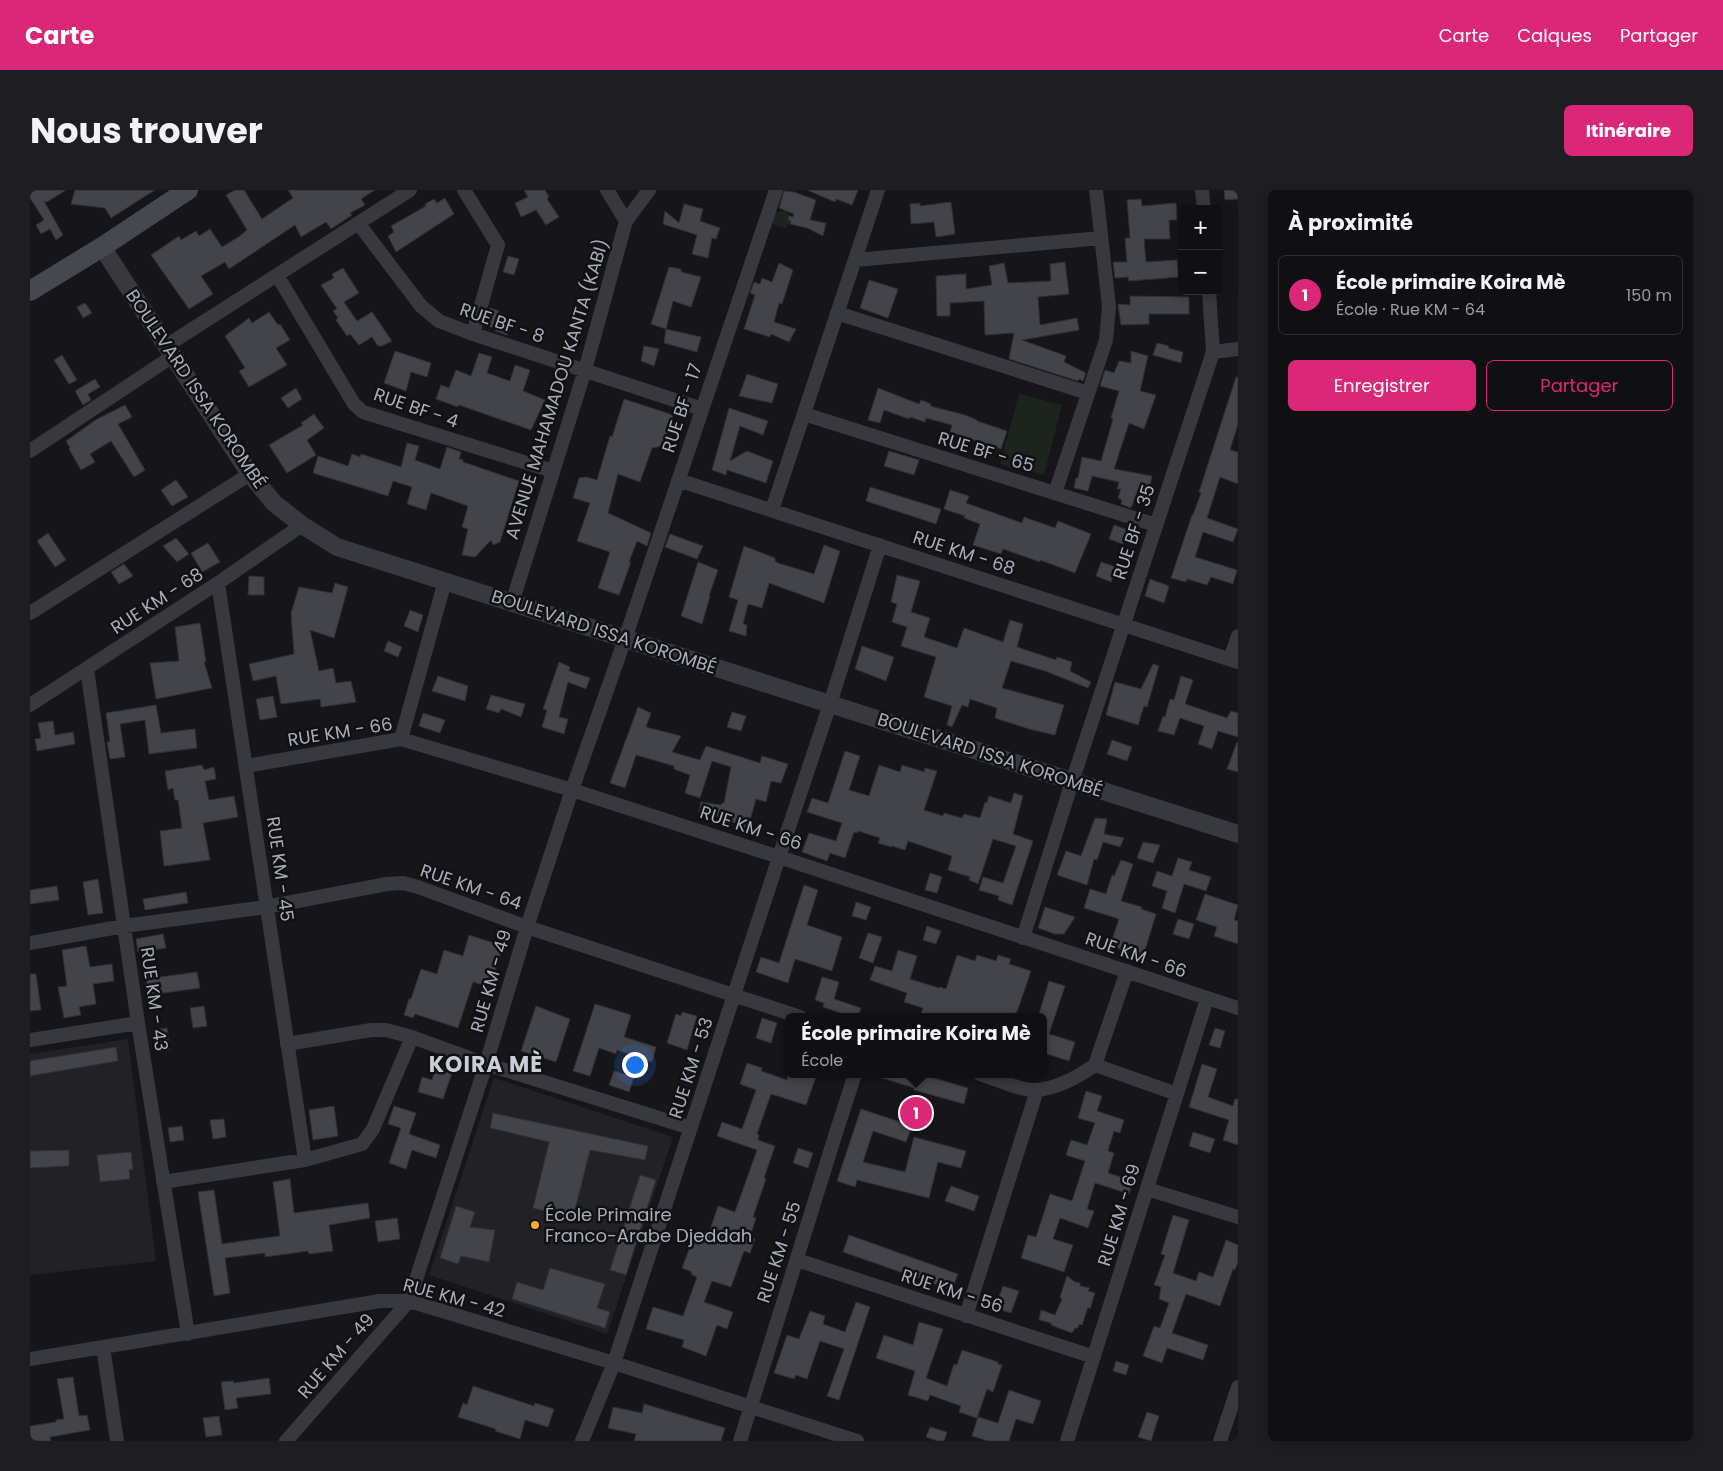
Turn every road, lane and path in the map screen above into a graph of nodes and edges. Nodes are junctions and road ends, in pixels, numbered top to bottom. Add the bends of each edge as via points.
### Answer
1 (188, 190) edge
2 (410, 190) edge
3 (464, 190) edge
4 (607, 190) edge
5 (649, 190) edge
6 (776, 190) edge
7 (878, 190) edge
8 (1096, 190) edge
9 (1202, 190) edge
10 (1204, 205) edge
11 (626, 221) junction
12 (358, 223) junction
13 (1101, 238) junction
14 (102, 247) junction
15 (855, 260) junction
16 (277, 275) junction
17 (30, 291) edge
18 (1209, 295) edge
19 (837, 313) junction
20 (472, 334) junction
21 (1238, 349) edge
22 (170, 351) junction
23 (1213, 352) junction
24 (585, 370) junction
25 (1088, 393) junction
26 (702, 409) junction
27 (804, 414) junction
28 (30, 451) edge
29 (553, 471) junction
30 (250, 474) junction
31 (678, 480) junction
32 (1055, 493) junction
33 (772, 510) junction
34 (302, 525) junction
35 (1156, 525) junction
36 (880, 545) junction
37 (445, 581) junction
38 (218, 583) junction
39 (512, 602) junction
40 (30, 613) edge
41 (1124, 625) junction
42 (1238, 636) edge
43 (625, 639) junction
44 (1234, 661) edge
45 (87, 669) junction
46 (830, 704) junction
47 (30, 705) edge
48 (401, 739) junction
49 (246, 766) junction
50 (1072, 782) junction
51 (572, 790) junction
52 (1238, 834) edge
53 (779, 857) junction
54 (266, 907) junction
55 (124, 926) junction
56 (527, 927) junction
57 (1023, 938) junction
58 (30, 943) edge
59 (1127, 971) junction
60 (734, 996) junction
61 (1207, 999) junction
62 (1238, 1008) edge
63 (787, 1013) edge
64 (138, 1023) junction
65 (412, 1037) junction
66 (30, 1040) edge
67 (287, 1044) junction
68 (486, 1064) junction
69 (1095, 1065) junction
70 (855, 1078) edge
71 (992, 1078) edge
72 (1037, 1090) junction
73 (1177, 1094) junction
74 (691, 1128) junction
75 (304, 1160) junction
76 (163, 1182) junction
77 (1147, 1190) junction
78 (1238, 1217) edge
79 (797, 1260) junction
80 (409, 1301) junction
81 (966, 1316) junction
82 (188, 1334) junction
83 (103, 1348) junction
84 (1094, 1357) junction
85 (30, 1359) edge
86 (614, 1364) junction
87 (1238, 1388) edge
88 (751, 1407) junction
89 (117, 1441) edge
90 (286, 1441) edge
91 (582, 1441) edge
92 (740, 1441) edge
93 (857, 1441) edge
94 (1067, 1441) edge
95 (1220, 1441) edge

1 - 14 main road
2 - 12 street
3 - 20 street via 498,245
4 - 11 street, AVENUE MAHAMADOU KANTA (KABI)
5 - 11 street
6 - 26 street, RUE BF - 17
7 - 15 street
8 - 13 street
9 - 10 street
11 - 24 street, AVENUE MAHAMADOU KANTA (KABI)
12 - 16 street
12 - 20 street, RUE BF - 8 via 421,306 439,321
13 - 15 street
13 - 25 street via 1108,324 1106,340
14 - 17 main road
14 - 22 street, BOULEVARD ISSA KOROMBÉ
15 - 19 street
16 - 22 street
16 - 29 street, RUE BF - 4 via 354,404 363,412
18 - 23 street, RUE BF - 35
19 - 25 street
19 - 27 street
20 - 24 street, RUE BF - 8
21 - 23 street
22 - 28 street
22 - 30 street, BOULEVARD ISSA KOROMBÉ
23 - 35 street, RUE BF - 35
24 - 26 street, RUE BF - 8
24 - 29 street, AVENUE MAHAMADOU KANTA (KABI)
25 - 32 street
26 - 31 street, RUE BF - 17
27 - 32 street, RUE BF - 65
27 - 33 street
29 - 39 street, AVENUE MAHAMADOU KANTA (KABI)
30 - 34 street, BOULEVARD ISSA KOROMBÉ via 274,503
30 - 40 street
31 - 33 street, RUE KM - 68
31 - 43 street, RUE BF - 17
32 - 35 street, RUE BF - 65
33 - 36 street, RUE KM - 68
34 - 37 street, BOULEVARD ISSA KOROMBÉ via 337,547
34 - 38 street, RUE KM - 68
35 - 41 street, RUE BF - 35
36 - 41 street, RUE KM - 68
36 - 46 street, RUE KM - 53
37 - 39 street, BOULEVARD ISSA KOROMBÉ
37 - 48 street
38 - 45 street, RUE KM - 68
38 - 49 street, RUE KM - 45
39 - 43 street, BOULEVARD ISSA KOROMBÉ
41 - 44 street, RUE KM - 68
41 - 50 street, RUE BF - 35
42 - 44 street
43 - 46 street, BOULEVARD ISSA KOROMBÉ
43 - 51 street, RUE KM - 49
45 - 47 street, RUE KM - 68
45 - 55 street, RUE KM - 43
46 - 50 street, BOULEVARD ISSA KOROMBÉ
46 - 53 street, RUE KM - 53
48 - 49 street, RUE KM - 66
48 - 51 street, RUE KM - 66
49 - 54 street, RUE KM - 45
50 - 52 street, BOULEVARD ISSA KOROMBÉ
50 - 57 street, RUE BF - 35
51 - 53 street, RUE KM - 66
51 - 56 street, RUE KM - 49
53 - 57 street, RUE KM - 66
53 - 60 street, RUE KM - 53
54 - 55 street, RUE KM - 64
54 - 56 street, RUE KM - 64 via 403,883
54 - 67 street, RUE KM - 45
55 - 58 street, RUE KM - 64
55 - 64 street, RUE KM - 43
56 - 60 street, RUE KM - 64
56 - 68 street, RUE KM - 49
57 - 59 street, RUE KM - 66
59 - 61 street, RUE KM - 66
59 - 69 street
60 - 63 street, RUE KM - 64
60 - 74 street, RUE KM - 53
61 - 62 street, RUE KM - 66
61 - 73 street, RUE KM - 69
64 - 66 street
64 - 76 street, RUE KM - 43
65 - 67 street via 386,1030 371,1030
65 - 68 street
65 - 75 street via 369,1137 362,1144
67 - 75 street, RUE KM - 45
68 - 74 street
68 - 80 street, RUE KM - 49
69 - 72 street via 1062,1083
69 - 73 street
70 - 79 street, RUE KM - 55
71 - 72 street
72 - 81 street
73 - 77 street, RUE KM - 69
74 - 86 street, RUE KM - 53
75 - 76 street
76 - 82 street, RUE KM - 43
77 - 78 street
77 - 84 street, RUE KM - 69
79 - 81 street, RUE KM - 56
79 - 88 street, RUE KM - 55
80 - 82 street, RUE KM - 42 via 380,1301
80 - 86 street, RUE KM - 42
80 - 90 street, RUE KM - 49
81 - 84 street, RUE KM - 56
82 - 83 street, RUE KM - 42
83 - 85 street, RUE KM - 42
83 - 89 street
84 - 94 street, RUE KM - 69
86 - 88 street, RUE KM - 42
86 - 91 street, RUE KM - 53
87 - 95 street
88 - 92 street, RUE KM - 55
88 - 93 street, RUE KM - 42

